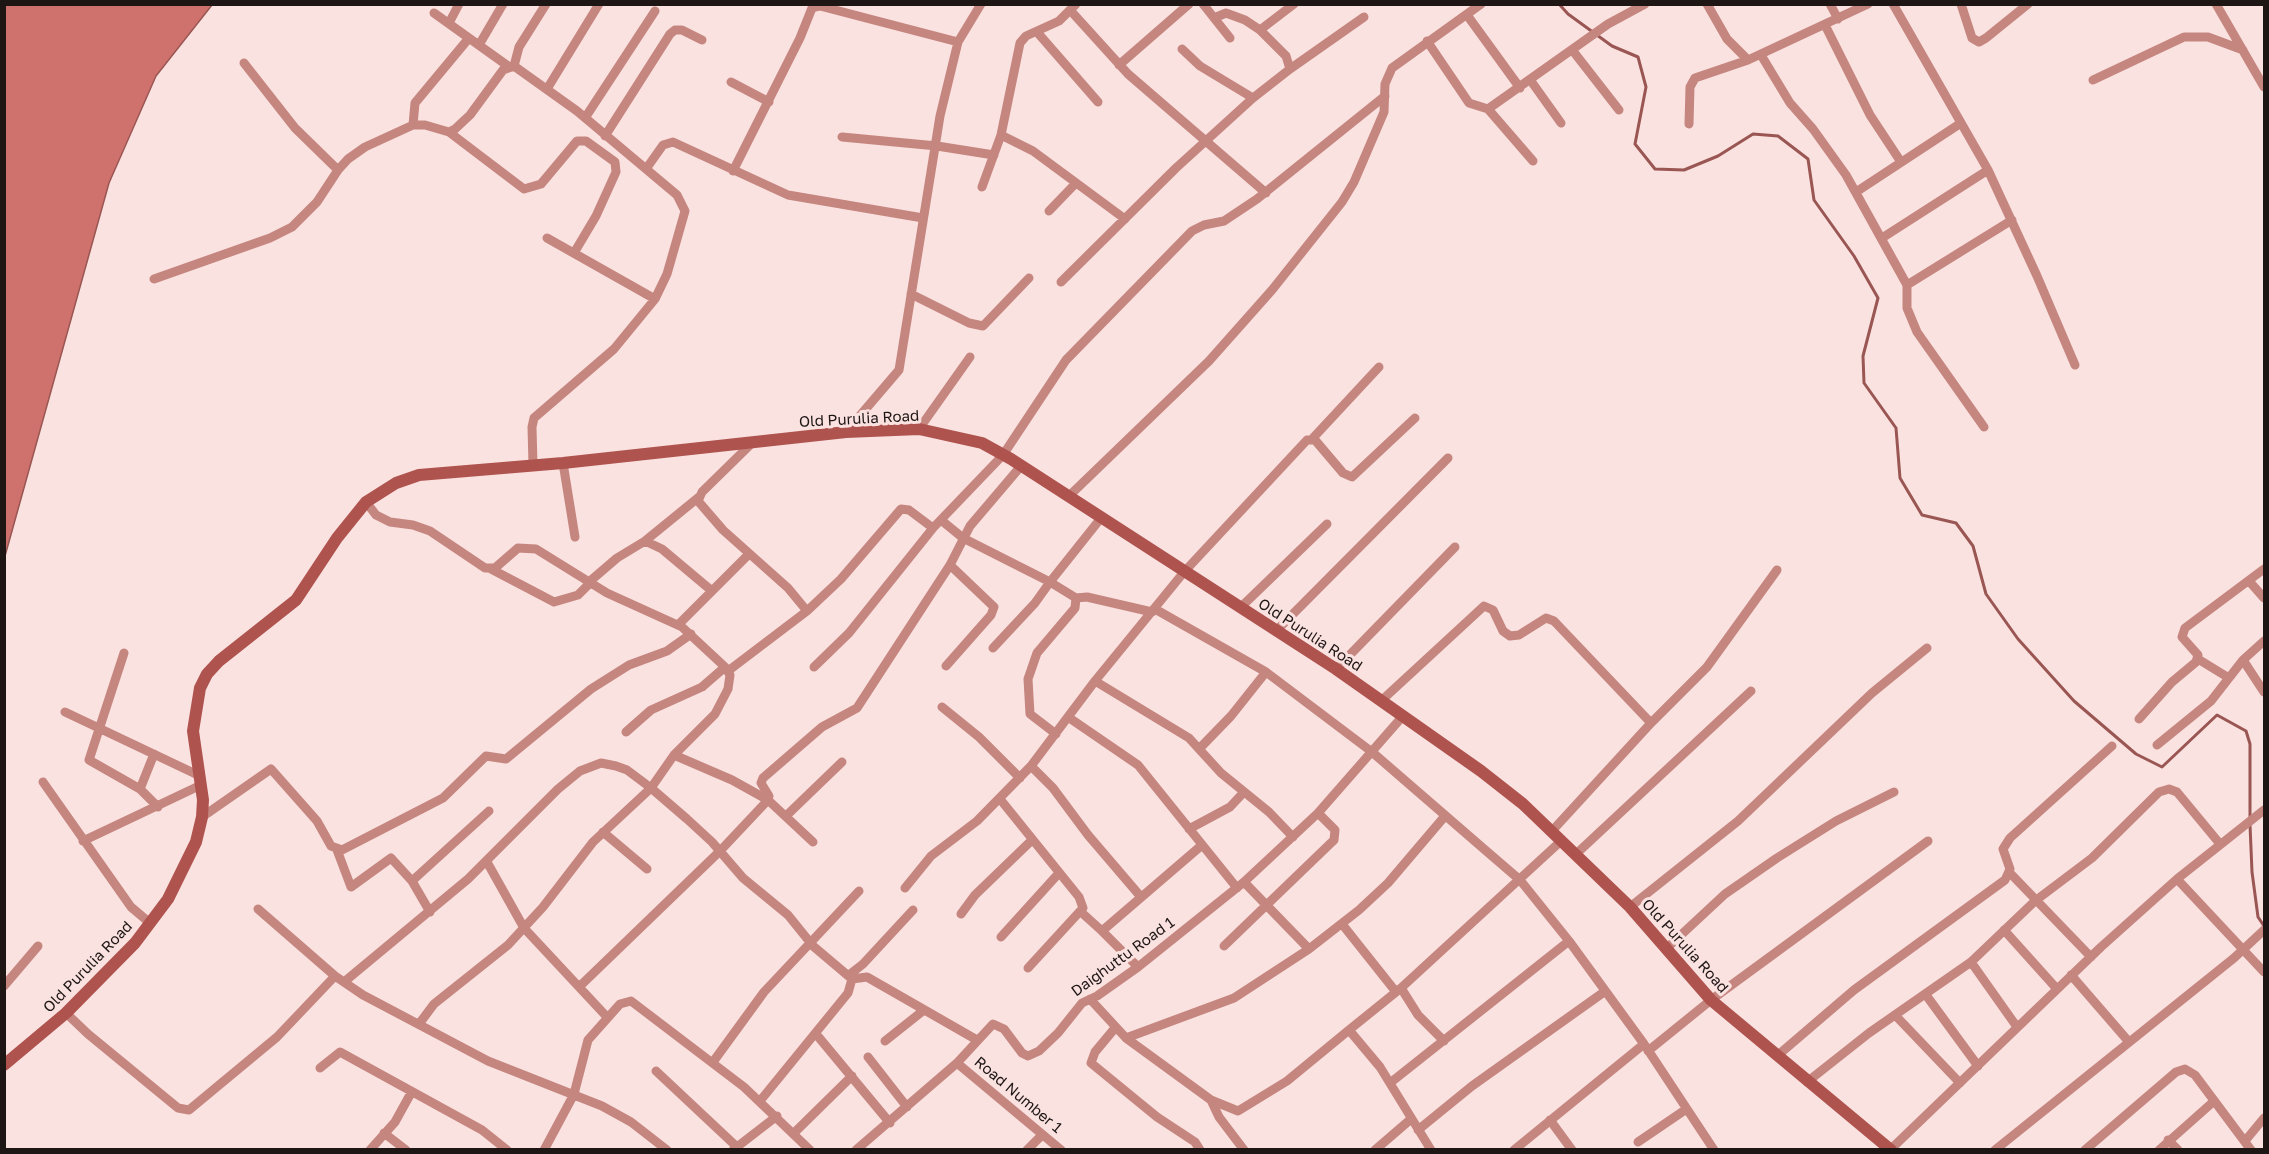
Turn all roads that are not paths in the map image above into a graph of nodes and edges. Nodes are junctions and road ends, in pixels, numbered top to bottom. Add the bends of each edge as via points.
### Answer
1 (459, 4) edge
2 (503, 4) edge
3 (546, 4) edge
4 (599, 4) edge
5 (981, 4) edge
6 (1189, 4) edge
7 (1203, 4) edge
8 (1234, 4) edge
9 (1294, 4) edge
10 (1481, 4) edge
11 (1645, 4) edge
12 (1707, 4) edge
13 (1830, 4) edge
14 (1868, 4) edge
15 (1893, 4) edge
16 (1961, 4) edge
17 (2028, 4) edge
18 (2216, 4) edge
19 (1073, 7) edge
20 (655, 11) dead end
21 (1226, 12) junction
22 (434, 13) dead end
23 (1467, 15) junction
24 (1364, 17) dead end
25 (1214, 18) junction
26 (1838, 19) junction
27 (449, 23) junction
28 (1825, 25) junction
29 (1260, 30) junction
30 (1037, 32) junction
31 (469, 38) junction
32 (1230, 38) dead end
33 (702, 40) dead end
34 (1427, 41) junction
35 (958, 42) junction
36 (478, 45) junction
37 (1182, 49) dead end
38 (2243, 50) junction
39 (1573, 51) junction
40 (1761, 55) junction
41 (1749, 60) junction
42 (2265, 62) edge
43 (244, 63) dead end
44 (1119, 65) junction
45 (511, 66) junction
46 (2254, 66) junction
47 (1290, 69) junction
48 (2093, 80) dead end
49 (1531, 81) junction
50 (731, 82) dead end
51 (2265, 87) edge
52 (1520, 88) junction
53 (547, 89) junction
54 (1385, 96) junction
55 (1253, 98) junction
56 (769, 102) junction
57 (1098, 102) dead end
58 (1488, 109) junction
59 (1619, 110) dead end
60 (585, 118) junction
61 (1561, 123) dead end
62 (1961, 123) junction
63 (1689, 124) dead end
64 (413, 125) junction
65 (449, 132) junction
66 (1001, 135) junction
67 (605, 136) junction
68 (842, 137) dead end
69 (1207, 141) junction
70 (936, 148) junction
71 (994, 155) junction
72 (1533, 161) dead end
73 (1901, 162) junction
74 (646, 169) junction
75 (338, 170) junction
76 (1988, 170) junction
77 (733, 171) junction
78 (1075, 184) junction
79 (982, 187) dead end
80 (1856, 192) junction
81 (1266, 193) junction
82 (1049, 211) dead end
83 (923, 218) junction
84 (1125, 219) junction
85 (2012, 220) junction
86 (547, 238) dead end
87 (1882, 238) junction
88 (574, 253) junction
89 (1029, 278) dead end
90 (154, 279) dead end
91 (1061, 282) dead end
92 (1907, 285) junction
93 (911, 294) junction
94 (654, 299) junction
95 (970, 357) dead end
96 (2074, 365) dead end
97 (1379, 367) dead end
98 (1415, 418) dead end
99 (1984, 427) dead end
100 (919, 429) junction
101 (846, 432) junction
102 (1313, 438) junction
103 (752, 443) junction
104 (1004, 455) junction
105 (1448, 458) dead end
106 (563, 463) junction
107 (533, 465) junction
108 (1022, 466) junction
109 (699, 496) junction
110 (1068, 497) junction
111 (366, 502) junction
112 (1101, 518) junction
113 (941, 520) junction
114 (1327, 524) dead end
115 (933, 528) junction
116 (575, 537) dead end
117 (963, 538) junction
118 (645, 541) junction
119 (1455, 548) dead end
120 (749, 554) junction
121 (950, 565) junction
122 (2265, 569) edge
123 (491, 570) junction
124 (1777, 570) dead end
125 (1184, 572) junction
126 (2249, 581) junction
127 (1050, 582) junction
128 (590, 583) junction
129 (712, 591) junction
130 (1076, 598) junction
131 (2265, 598) edge
132 (1240, 608) junction
133 (1155, 609) junction
134 (807, 610) junction
135 (679, 624) junction
136 (1277, 630) junction
137 (692, 634) junction
138 (2265, 641) edge
139 (993, 648) dead end
140 (1927, 648) dead end
141 (124, 653) dead end
142 (2198, 659) junction
143 (2243, 660) junction
144 (946, 666) dead end
145 (814, 667) dead end
146 (727, 669) junction
147 (1336, 669) junction
148 (1266, 672) junction
149 (2229, 678) junction
150 (1095, 681) junction
151 (1751, 691) dead end
152 (2265, 692) edge
153 (1381, 701) junction
154 (942, 707) dead end
155 (65, 712) dead end
156 (1068, 717) junction
157 (1402, 717) junction
158 (2139, 719) dead end
159 (1651, 723) junction
160 (98, 728) junction
161 (626, 732) dead end
162 (1056, 734) junction
163 (2157, 745) dead end
164 (2112, 746) dead end
165 (1200, 748) junction
166 (1372, 752) junction
167 (154, 754) junction
168 (674, 755) junction
169 (842, 762) dead end
170 (1032, 766) junction
171 (1020, 778) junction
172 (201, 781) junction
173 (43, 782) dead end
174 (651, 788) junction
175 (140, 789) junction
176 (1244, 792) junction
177 (1894, 792) dead end
178 (768, 800) junction
179 (1000, 800) junction
180 (158, 807) junction
181 (2265, 810) edge
182 (489, 811) dead end
183 (1318, 813) junction
184 (786, 816) junction
185 (1445, 816) junction
186 (202, 817) junction
187 (1189, 829) junction
188 (1552, 831) junction
189 (603, 832) junction
190 (1293, 837) junction
191 (1032, 840) junction
192 (83, 841) junction
193 (1561, 841) junction
194 (1928, 841) dead end
195 (813, 842) dead end
196 (2220, 844) junction
197 (1202, 845) junction
198 (337, 850) junction
199 (720, 851) junction
200 (1575, 855) junction
201 (487, 862) junction
202 (647, 869) dead end
203 (1059, 873) junction
204 (2010, 873) junction
205 (2177, 879) junction
206 (1520, 880) junction
207 (412, 881) junction
208 (1240, 885) junction
209 (905, 888) dead end
210 (859, 891) dead end
211 (1141, 897) junction
212 (2035, 901) junction
213 (1267, 905) junction
214 (1630, 907) junction
215 (258, 909) dead end
216 (913, 910) dead end
217 (430, 912) junction
218 (1081, 912) junction
219 (961, 914) dead end
220 (1342, 924) junction
221 (147, 928) junction
222 (524, 928) junction
223 (2004, 930) junction
224 (1102, 931) junction
225 (2261, 933) edge
226 (1001, 937) dead end
227 (1569, 941) junction
228 (811, 942) junction
229 (38, 946) dead end
230 (1224, 946) dead end
231 (1668, 947) junction
232 (2244, 948) junction
233 (1309, 949) junction
234 (2091, 957) junction
235 (1971, 962) junction
236 (1138, 967) junction
237 (1028, 968) dead end
238 (2265, 972) edge
239 (2071, 975) junction
240 (335, 976) junction
241 (851, 977) junction
242 (344, 982) junction
243 (4, 986) edge
244 (579, 987) junction
245 (2057, 988) junction
246 (1398, 990) junction
247 (1604, 992) junction
248 (1926, 994) junction
249 (1090, 999) junction
250 (1711, 1000) junction
251 (924, 1010) junction
252 (66, 1013) junction
253 (1895, 1015) junction
254 (607, 1017) junction
255 (419, 1024) junction
256 (2017, 1027) junction
257 (1115, 1028) junction
258 (1349, 1029) junction
259 (816, 1035) junction
260 (1126, 1038) junction
261 (977, 1040) junction
262 (885, 1041) dead end
263 (1444, 1041) junction
264 (2129, 1042) junction
265 (1646, 1047) junction
266 (1777, 1056) junction
267 (868, 1057) dead end
268 (713, 1062) junction
269 (957, 1063) junction
270 (4, 1065) edge
271 (1978, 1066) junction
272 (320, 1068) dead end
273 (656, 1071) dead end
274 (852, 1076) junction
275 (1807, 1082) junction
276 (1390, 1083) junction
277 (1960, 1083) junction
278 (411, 1093) junction
279 (574, 1094) junction
280 (1211, 1100) junction
281 (760, 1101) junction
282 (2214, 1102) junction
283 (907, 1107) junction
284 (1685, 1110) junction
285 (777, 1116) junction
286 (2265, 1118) edge
287 (1411, 1119) junction
288 (1550, 1120) junction
289 (890, 1123) junction
290 (1418, 1130) junction
291 (794, 1132) junction
292 (384, 1133) junction
293 (1041, 1135) junction
294 (2168, 1140) junction
295 (2245, 1141) junction
296 (1638, 1142) dead end
297 (735, 1148) edge
298 (370, 1149) edge
299 (406, 1149) edge
300 (507, 1149) edge
301 (544, 1149) edge
302 (668, 1149) edge
303 (810, 1149) edge
304 (856, 1149) edge
305 (1027, 1149) edge
306 (1061, 1149) edge
307 (1200, 1149) edge
308 (1244, 1149) edge
309 (1375, 1149) edge
310 (1431, 1149) edge
311 (1514, 1149) edge
312 (1572, 1149) edge
313 (1714, 1149) edge
314 (1891, 1149) edge
315 (1995, 1149) edge
316 (2085, 1149) edge
317 (2159, 1149) edge
318 (2178, 1149) edge
319 (2251, 1149) edge

1 - 27 street
2 - 36 street
3 - 45 street
4 - 53 street
5 - 35 street
6 - 44 street
7 - 25 street
8 - 21 street
9 - 29 street
10 - 23 street
11 - 39 street via 1608,24
12 - 41 street via 1727,39
13 - 26 street
14 - 26 street
15 - 62 street
16 - 17 street via 1972,38 1978,42
18 - 38 street
19 - 30 street via 1059,21
19 - 44 street
20 - 60 street
21 - 25 street
21 - 29 street
22 - 27 street
23 - 34 street
23 - 52 street
24 - 47 street
25 - 32 street
26 - 28 street
27 - 31 street
28 - 40 street
28 - 73 street via 1870,115
29 - 47 street via 1286,56
30 - 57 street
30 - 66 street via 1020,43
31 - 36 street
31 - 64 street via 415,103
33 - 67 street via 682,30 670,34
34 - 54 street via 1392,68
34 - 58 street via 1469,103
35 - 56 street via 820,6 812,8
35 - 70 street
36 - 45 street
37 - 55 street via 1192,60
38 - 46 street
38 - 48 street via 2208,37 2184,37
39 - 49 street
39 - 59 street
40 - 41 street
40 - 80 street via 1790,103 1831,152
41 - 63 street via 1695,78 1690,87
42 - 46 street
43 - 75 street via 295,128
44 - 69 street
45 - 53 street
45 - 65 street via 470,115
46 - 51 street
47 - 55 street
49 - 52 street
49 - 61 street
50 - 56 street
52 - 58 street
53 - 60 street
54 - 81 street
54 - 110 street via 1384,112 1358,172 1335,211 1209,361
55 - 69 street
56 - 77 street
58 - 72 street
60 - 67 street
62 - 73 street
62 - 76 street
64 - 65 street
64 - 75 street via 365,147
65 - 88 street via 524,189 541,184 577,141 586,141 615,162 617,169 612,181
66 - 71 street
66 - 78 street via 1033,151
67 - 74 street
68 - 70 street
69 - 81 street
69 - 84 street
70 - 71 street
70 - 83 street
71 - 79 street
73 - 80 street
74 - 77 street via 667,142
74 - 94 street via 677,195 685,211 667,274
75 - 90 street via 317,202 292,226 270,238
76 - 85 street
76 - 87 street
77 - 83 street via 809,201
78 - 82 street
78 - 84 street
80 - 87 street
81 - 104 street via 1224,221 1192,231 1066,360
83 - 93 street
84 - 91 street
85 - 92 street
85 - 96 street
86 - 88 street
87 - 92 street
88 - 94 street
89 - 93 street via 982,326
92 - 99 street via 1907,308 1917,332
93 - 101 street via 899,370
94 - 107 street via 614,349 534,418
95 - 100 street
97 - 102 street
98 - 102 street via 1352,477 1343,473
100 - 101 main road, Old Purulia Road
100 - 104 main road, Old Purulia Road via 982,442
101 - 103 main road, Old Purulia Road
102 - 125 street
103 - 106 main road, Old Purulia Road
103 - 109 street
104 - 108 main road, Old Purulia Road
104 - 113 street
105 - 136 street
106 - 107 main road, Old Purulia Road
106 - 116 street
107 - 111 main road, Old Purulia Road via 419,475 396,483
108 - 110 main road, Old Purulia Road
108 - 117 street
109 - 118 street
109 - 120 street via 723,530
110 - 112 main road, Old Purulia Road
111 - 123 street via 376,515 430,531
111 - 172 main road, Old Purulia Road via 296,600 243,640 207,674 195,707 193,731
112 - 125 main road, Old Purulia Road
112 - 127 street
113 - 115 street
113 - 117 street
114 - 132 street
115 - 134 street via 909,510 901,509 841,579
115 - 145 street via 849,633
117 - 121 street
117 - 127 street
118 - 128 street via 617,558
118 - 129 street via 662,549
119 - 147 street
120 - 129 street
120 - 134 street via 795,594
121 - 144 street via 994,607
121 - 178 street via 857,708 822,727 763,778 761,783
122 - 126 street
123 - 128 street via 554,603 578,595
123 - 128 street via 514,550 529,547
124 - 159 street via 1707,667
125 - 132 main road, Old Purulia Road
125 - 133 street
126 - 131 street
126 - 142 street via 2185,628 2182,638
127 - 130 street
127 - 139 street
128 - 135 street
129 - 135 street
130 - 133 street via 1152,612
130 - 162 street via 1075,608 1037,653 1028,679 1030,714
132 - 136 main road, Old Purulia Road
133 - 148 street
133 - 150 street
134 - 146 street
135 - 137 street
136 - 147 main road, Old Purulia Road
137 - 146 street
137 - 198 street via 667,651 615,673 567,707 506,759 486,756 443,798
138 - 143 street
140 - 214 street via 1872,693 1738,820
141 - 160 street
142 - 149 street
142 - 158 street
143 - 149 street
143 - 152 street
146 - 161 street via 702,687 651,710
146 - 168 street via 730,680 720,707
147 - 153 main road, Old Purulia Road
148 - 165 street
148 - 166 street
149 - 163 street via 2211,701
150 - 156 street
150 - 165 street via 1175,728
151 - 200 street
153 - 157 main road, Old Purulia Road
153 - 159 street via 1484,606 1493,610 1503,631 1510,636 1519,635 1546,618 1554,621
154 - 171 street
155 - 160 street
156 - 162 street
156 - 187 street via 1138,765
157 - 166 street, Daighuttu Road 1
157 - 188 main road, Old Purulia Road via 1481,771
159 - 188 street
160 - 167 street
160 - 175 street via 89,760
162 - 170 street
164 - 204 street via 2010,838 2003,849
165 - 176 street
166 - 183 street, Daighuttu Road 1
166 - 185 street
167 - 172 street
167 - 175 street
168 - 174 street
168 - 178 street
169 - 184 street
170 - 171 street
170 - 211 street
171 - 179 street
172 - 180 street
172 - 186 main road, Old Purulia Road
173 - 192 street
174 - 189 street
174 - 199 street
174 - 201 street via 627,770 591,764 558,789
175 - 180 street
176 - 187 street via 1230,807
176 - 190 street
177 - 231 street via 1836,821 1777,858 1725,894
178 - 184 street
178 - 199 street
179 - 191 street
179 - 209 street via 931,856
180 - 192 street
181 - 196 street
182 - 207 street
183 - 190 street, Daighuttu Road 1
183 - 213 street via 1335,830 1336,837
184 - 195 street
185 - 206 street
185 - 220 street via 1388,883
186 - 198 street via 271,769
186 - 221 main road, Old Purulia Road via 185,867
187 - 197 street
188 - 193 main road, Old Purulia Road
189 - 202 street
189 - 222 street
190 - 208 street, Daighuttu Road 1
191 - 203 street
191 - 219 street via 975,895
192 - 221 street
193 - 200 main road, Old Purulia Road
193 - 206 street
194 - 250 street
196 - 205 street
196 - 212 street via 2177,792 2164,789 2092,858
197 - 208 street
197 - 211 street
198 - 207 street via 351,887 391,858
199 - 228 street
199 - 244 street
200 - 214 main road, Old Purulia Road
201 - 217 street
201 - 222 street
203 - 218 street via 1082,902
203 - 226 street
204 - 212 street
204 - 266 street via 1854,990
205 - 232 street
205 - 234 street
206 - 227 street
206 - 246 street
207 - 217 street
208 - 213 street
208 - 236 street, Daighuttu Road 1
210 - 228 street
211 - 224 street
212 - 223 street
212 - 234 street
213 - 230 street
213 - 233 street
214 - 231 main road, Old Purulia Road
215 - 240 street
216 - 241 street
217 - 242 street
218 - 224 street
218 - 237 street
220 - 233 street
220 - 246 street
221 - 252 main road, Old Purulia Road
222 - 244 street
222 - 255 street via 434,1004
223 - 235 street
223 - 245 street
224 - 236 street
225 - 232 street
227 - 247 street
227 - 263 street
228 - 241 street
228 - 268 street via 764,992
229 - 243 street
231 - 250 main road, Old Purulia Road
232 - 238 street
232 - 264 street
233 - 260 street via 1234,998
234 - 239 street
235 - 248 street
235 - 256 street
236 - 249 street, Daighuttu Road 1
239 - 245 street
239 - 264 street
240 - 242 street
240 - 252 street via 277,1037 189,1110 178,1108
241 - 251 street via 867,977
241 - 259 street via 848,993
242 - 255 street
244 - 254 street
245 - 256 street
246 - 258 street
246 - 263 street
247 - 265 street
247 - 290 street via 1472,1086
248 - 253 street
248 - 271 street
249 - 257 street
249 - 261 street, Daighuttu Road 1 via 1033,1055 1022,1053 999,1025 987,1028
250 - 265 street
250 - 266 main road, Old Purulia Road
251 - 261 street
251 - 262 street
252 - 270 main road, Old Purulia Road
253 - 275 street
253 - 277 street
254 - 268 street via 620,1004 631,1001
254 - 279 street via 588,1040
255 - 279 street via 495,1064
256 - 271 street
257 - 260 street
257 - 307 street via 1091,1063
258 - 276 street
258 - 280 street via 1287,1081 1245,1108 1230,1110
259 - 274 street
259 - 281 street
260 - 280 street
261 - 269 street, Daighuttu Road 1
263 - 276 street
264 - 315 street
265 - 284 street
265 - 288 street
266 - 275 main road, Old Purulia Road
267 - 283 street
268 - 281 street
269 - 283 street, Daighuttu Road 1
269 - 293 street, Road Number 1
271 - 277 street
272 - 278 street via 340,1052
273 - 297 street
274 - 289 street
274 - 291 street
275 - 314 main road, Old Purulia Road
276 - 287 street
277 - 314 street
278 - 292 street
278 - 300 street via 482,1130
279 - 301 street
279 - 302 street via 632,1122
280 - 308 street
281 - 285 street
282 - 294 street
282 - 295 street
282 - 316 street via 2195,1075 2181,1069
283 - 289 street, Daighuttu Road 1
284 - 296 street
284 - 313 street
285 - 291 street
285 - 297 street
286 - 295 street
287 - 290 street
287 - 309 street
288 - 311 street
288 - 312 street
289 - 304 street, Daighuttu Road 1
290 - 310 street
291 - 303 street
292 - 298 street
292 - 299 street
293 - 305 street
293 - 306 street, Road Number 1
294 - 317 street
294 - 318 street
295 - 319 street

